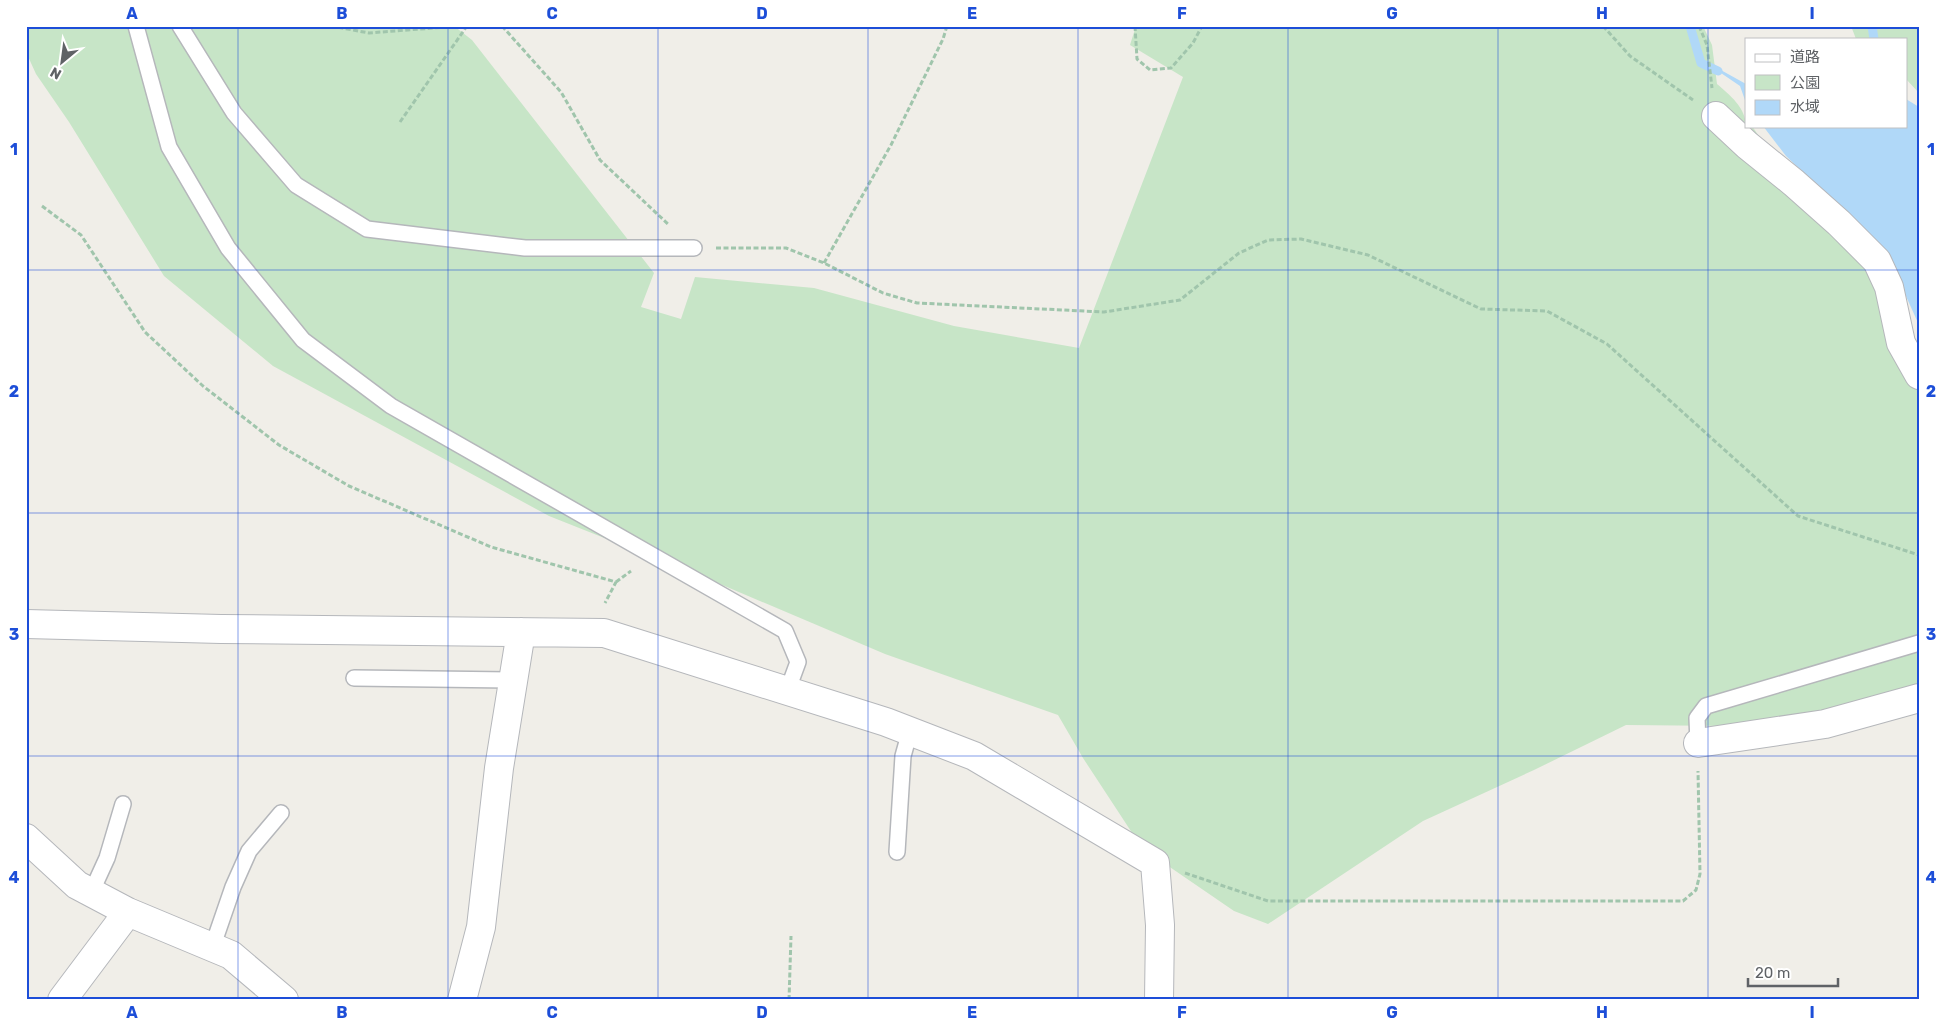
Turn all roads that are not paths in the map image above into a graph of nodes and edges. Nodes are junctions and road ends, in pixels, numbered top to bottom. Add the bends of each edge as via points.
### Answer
1 (136, 26) edge
2 (180, 26) edge
3 (1716, 116) road end
4 (694, 248) road end
5 (1919, 375) edge
6 (26, 624) edge
7 (522, 632) junction
8 (1919, 644) edge
9 (354, 678) dead end
10 (514, 680) junction
11 (787, 692) junction
12 (1919, 698) edge
13 (910, 731) junction
14 (1698, 743) joint
15 (123, 804) dead end
16 (281, 812) dead end
17 (26, 838) edge
18 (897, 852) dead end
19 (91, 893) junction
20 (128, 912) junction
21 (212, 948) junction
22 (62, 1000) edge
23 (284, 1000) edge
24 (462, 1000) edge
25 (1159, 1000) edge

1 - 11 lane via 169,147 228,248 303,340 391,406 785,631 798,662
2 - 4 lane via 234,113 296,185 367,229 525,248
3 - 5 street via 1840,223 1877,262 1889,286 1902,343
6 - 7 street
7 - 10 street
7 - 11 street via 604,633
8 - 14 lane via 1706,706 1697,718
9 - 10 lane
10 - 24 street via 499,768 481,927
11 - 13 street
12 - 14 street via 1825,724
13 - 18 lane via 902,756
13 - 25 street via 974,756 1155,863 1160,925
15 - 19 lane via 107,858
16 - 21 lane via 249,851
17 - 19 street via 77,885
19 - 20 street
20 - 21 street
20 - 22 street
21 - 23 street via 231,955

